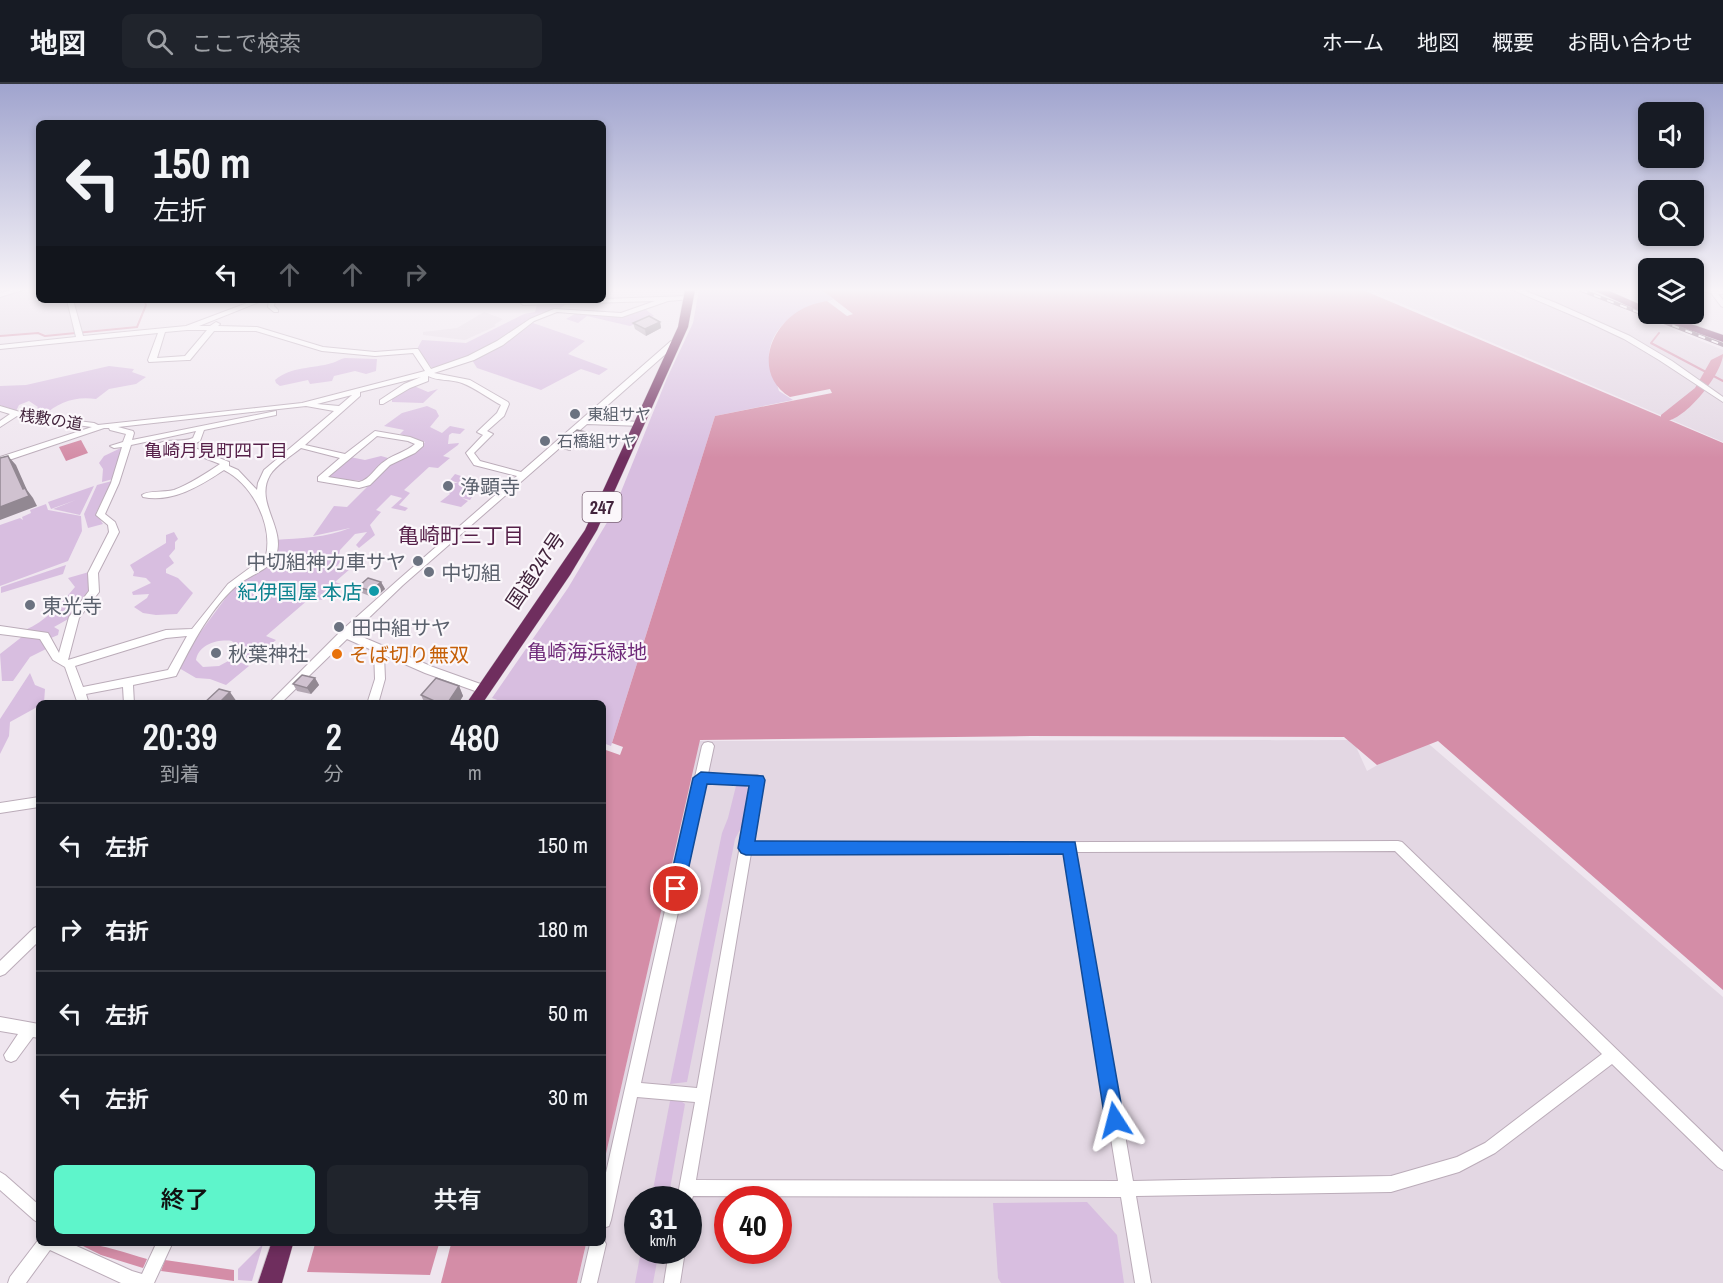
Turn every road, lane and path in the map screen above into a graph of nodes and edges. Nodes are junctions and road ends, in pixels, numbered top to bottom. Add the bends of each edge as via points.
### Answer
1 (157, 346) edge
2 (198, 346) edge
3 (312, 346) edge
4 (493, 346) edge
5 (671, 346) edge
6 (673, 346) edge
7 (1642, 346) edge
8 (426, 373) junction
9 (356, 390) junction
10 (1723, 400) edge
11 (384, 402) dead end
12 (302, 405) junction
13 (278, 407) junction
14 (0, 408) edge
15 (340, 409) junction
16 (15, 414) junction
17 (583, 421) junction
18 (639, 424) junction
19 (0, 425) edge
20 (103, 426) junction
21 (201, 428) junction
22 (128, 444) junction
23 (162, 444) dead end
24 (187, 444) junction
25 (114, 446) dead end
26 (301, 446) junction
27 (345, 457) junction
28 (0, 460) edge
29 (223, 466) junction
30 (523, 475) junction
31 (146, 495) dead end
32 (259, 498) junction
33 (0, 630) edge
34 (196, 632) junction
35 (345, 634) junction
36 (380, 649) junction
37 (66, 662) junction
38 (128, 682) junction
39 (482, 689) junction
40 (81, 691) junction
41 (83, 700) edge
42 (129, 700) edge
43 (277, 700) edge
44 (373, 700) edge
45 (475, 700) edge
46 (708, 746) dead end
47 (701, 778) junction
48 (36, 802) edge
49 (0, 808) edge
50 (1070, 847) junction
51 (746, 848) junction
52 (36, 935) edge
53 (0, 970) edge
54 (0, 1024) edge
55 (34, 1031) edge
56 (1613, 1054) junction
57 (11, 1055) dead end
58 (632, 1089) junction
59 (703, 1096) junction
60 (1723, 1162) edge
61 (0, 1180) edge
62 (687, 1186) edge
63 (1126, 1189) junction
64 (702, 1194) edge
65 (606, 1206) edge
66 (36, 1212) edge
67 (44, 1246) edge
68 (59, 1246) edge
69 (163, 1246) edge
70 (281, 1246) edge
71 (598, 1246) edge
72 (675, 1264) edge
73 (147, 1281) edge
74 (16, 1283) edge
75 (270, 1283) edge
76 (589, 1283) edge
77 (672, 1283) edge
78 (1143, 1283) edge

1 - 2 street via 152,360 187,358
3 - 8 street via 375,354 415,351
4 - 8 street
5 - 17 street
6 - 18 highway, 国道247号 / 247
7 - 10 street
8 - 9 street
8 - 11 street via 424,379
8 - 30 street via 467,382 505,404 501,414 481,432 489,434 470,453 477,464
9 - 12 street
9 - 15 street via 357,394
12 - 13 street
12 - 15 street
13 - 20 street
13 - 21 street via 278,412
14 - 16 street, 桟敷の道
15 - 26 street
16 - 19 street
16 - 20 street, 桟敷の道
17 - 18 street
17 - 30 street
18 - 39 highway, 国道247号 / 247 via 578,552
20 - 22 street via 130,432
20 - 28 street
21 - 22 street
21 - 24 street via 197,439
22 - 25 street
22 - 37 street via 100,515 112,524 114,532 93,573 94,592 74,616
23 - 24 street
24 - 29 street via 192,450 226,464
26 - 27 street
26 - 32 street via 267,472
27 - 27 street via 321,479 367,483 392,459 420,444 375,433
29 - 31 street via 192,485 155,497
29 - 32 street via 235,471
30 - 35 street
32 - 34 street via 273,546 271,555 264,564 232,584
33 - 37 street via 44,636 50,651
34 - 37 street via 166,634
34 - 38 street via 172,674
35 - 36 street
35 - 43 street
36 - 39 street
36 - 44 street via 380,676
37 - 40 street
38 - 40 street
38 - 42 street
39 - 45 highway, 国道247号 / 247
40 - 41 street
46 - 47 street
47 - 51 street via 757,780
47 - 58 street
48 - 49 street
50 - 51 street
50 - 56 street via 1398,846
50 - 63 street
51 - 59 street
52 - 53 street
54 - 55 street
55 - 57 street
56 - 60 street
56 - 63 street via 1490,1148 1425,1176 1350,1187
58 - 59 street
58 - 65 street
59 - 62 street
61 - 66 street
63 - 64 street
63 - 78 street
67 - 74 street
68 - 73 street via 130,1279
69 - 73 street
70 - 75 highway
71 - 76 street
72 - 77 street

